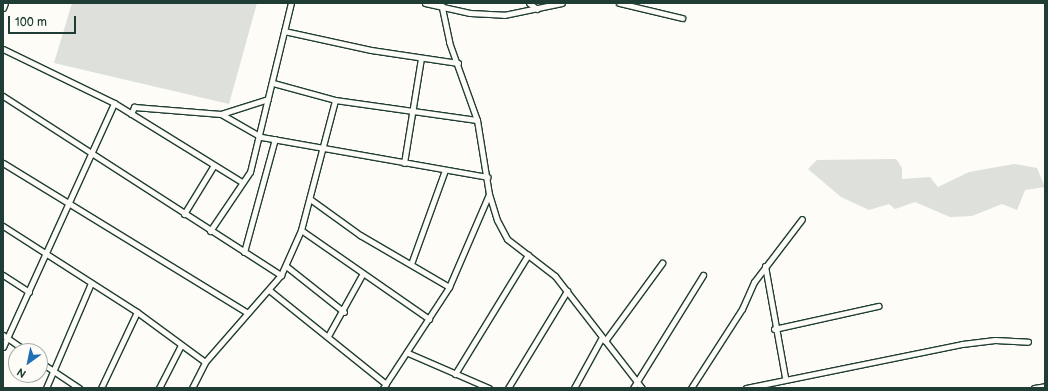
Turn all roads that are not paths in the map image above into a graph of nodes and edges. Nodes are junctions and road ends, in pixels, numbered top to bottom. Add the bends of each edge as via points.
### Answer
1 (5, 3) edge
2 (290, 3) edge
3 (425, 3) edge
4 (529, 3) edge
5 (562, 3) edge
6 (619, 3) edge
7 (442, 4) edge
8 (3, 8) edge
9 (537, 9) junction
10 (682, 18) dead end
11 (284, 31) junction
12 (3, 49) edge
13 (421, 58) junction
14 (458, 63) junction
15 (273, 83) junction
16 (3, 96) edge
17 (268, 99) junction
18 (335, 100) junction
19 (114, 103) junction
20 (411, 111) junction
21 (131, 114) junction
22 (221, 114) junction
23 (477, 120) junction
24 (261, 137) junction
25 (275, 139) junction
26 (322, 148) junction
27 (90, 151) junction
28 (3, 163) edge
29 (404, 163) junction
30 (214, 165) junction
31 (445, 170) junction
32 (488, 177) junction
33 (242, 182) junction
34 (489, 194) junction
35 (310, 199) junction
36 (68, 201) junction
37 (184, 214) junction
38 (802, 219) dead end
39 (3, 226) edge
40 (301, 230) junction
41 (210, 231) junction
42 (244, 252) junction
43 (46, 253) junction
44 (528, 255) junction
45 (662, 263) dead end
46 (411, 264) junction
47 (286, 266) junction
48 (765, 266) junction
49 (3, 275) edge
50 (362, 275) junction
51 (703, 275) dead end
52 (281, 276) junction
53 (91, 283) junction
54 (450, 287) junction
55 (269, 290) junction
56 (567, 291) junction
57 (29, 292) junction
58 (878, 306) dead end
59 (137, 312) junction
60 (246, 312) junction
61 (344, 312) junction
62 (429, 319) junction
63 (774, 329) junction
64 (328, 336) junction
65 (5, 337) edge
66 (603, 339) junction
67 (1028, 342) dead end
68 (14, 343) edge
69 (181, 345) junction
70 (3, 347) edge
71 (408, 352) junction
72 (205, 362) junction
73 (48, 368) edge
74 (53, 372) junction
75 (455, 374) junction
76 (785, 378) junction
77 (637, 382) junction
78 (385, 386) edge
79 (1045, 386) edge
80 (46, 388) edge
81 (79, 388) edge
82 (101, 388) edge
83 (159, 388) edge
84 (192, 388) edge
85 (489, 388) edge
86 (508, 388) edge
87 (574, 388) edge
88 (633, 388) edge
89 (642, 388) edge
90 (691, 388) edge
91 (746, 388) edge
92 (1034, 388) edge

1 - 8 street
2 - 11 street
3 - 7 street
4 - 9 street
5 - 9 street
6 - 10 street
7 - 9 street via 470,13 504,15
7 - 14 street
11 - 13 street
11 - 15 street
12 - 19 street
13 - 14 street
13 - 20 street
14 - 23 street
15 - 17 street
15 - 18 street
16 - 27 street
17 - 22 street
17 - 24 street
18 - 20 street
18 - 26 street
19 - 21 street
19 - 27 street
20 - 23 street
20 - 29 street
21 - 22 street via 134,107
21 - 30 street
22 - 24 street
23 - 32 street
24 - 25 street
24 - 33 street via 250,172
25 - 26 street
25 - 42 street
26 - 29 street
26 - 35 street
27 - 36 street
27 - 37 street
28 - 36 street
29 - 31 street
30 - 33 street
30 - 37 street
31 - 32 street
31 - 46 street
32 - 34 street
33 - 41 street
34 - 44 street via 507,239
34 - 54 street
35 - 40 street
35 - 46 street
36 - 43 street
36 - 60 street
37 - 41 street
38 - 48 street
39 - 43 street
40 - 47 street
40 - 50 street
41 - 42 street
42 - 52 street
43 - 53 street
43 - 57 street
44 - 56 street via 555,276
44 - 75 street
45 - 66 street
46 - 54 street
47 - 52 street
47 - 61 street
48 - 63 street
48 - 90 street via 742,309
49 - 57 street
50 - 61 street
50 - 62 street
51 - 77 street
52 - 55 street
53 - 59 street
53 - 74 street
54 - 62 street
55 - 60 street
55 - 64 street
56 - 66 street
56 - 86 street
57 - 65 street
58 - 63 street
59 - 69 street
59 - 82 street
60 - 72 street
61 - 64 street
62 - 71 street
63 - 76 street
64 - 78 street
65 - 68 street
65 - 70 street
66 - 77 street
66 - 87 street
67 - 76 street via 982,341
69 - 72 street
69 - 83 street
71 - 75 street
71 - 78 street
72 - 84 street
73 - 74 street
74 - 80 street
74 - 81 street
75 - 85 street
76 - 91 street
77 - 88 street
77 - 89 street
79 - 92 street

